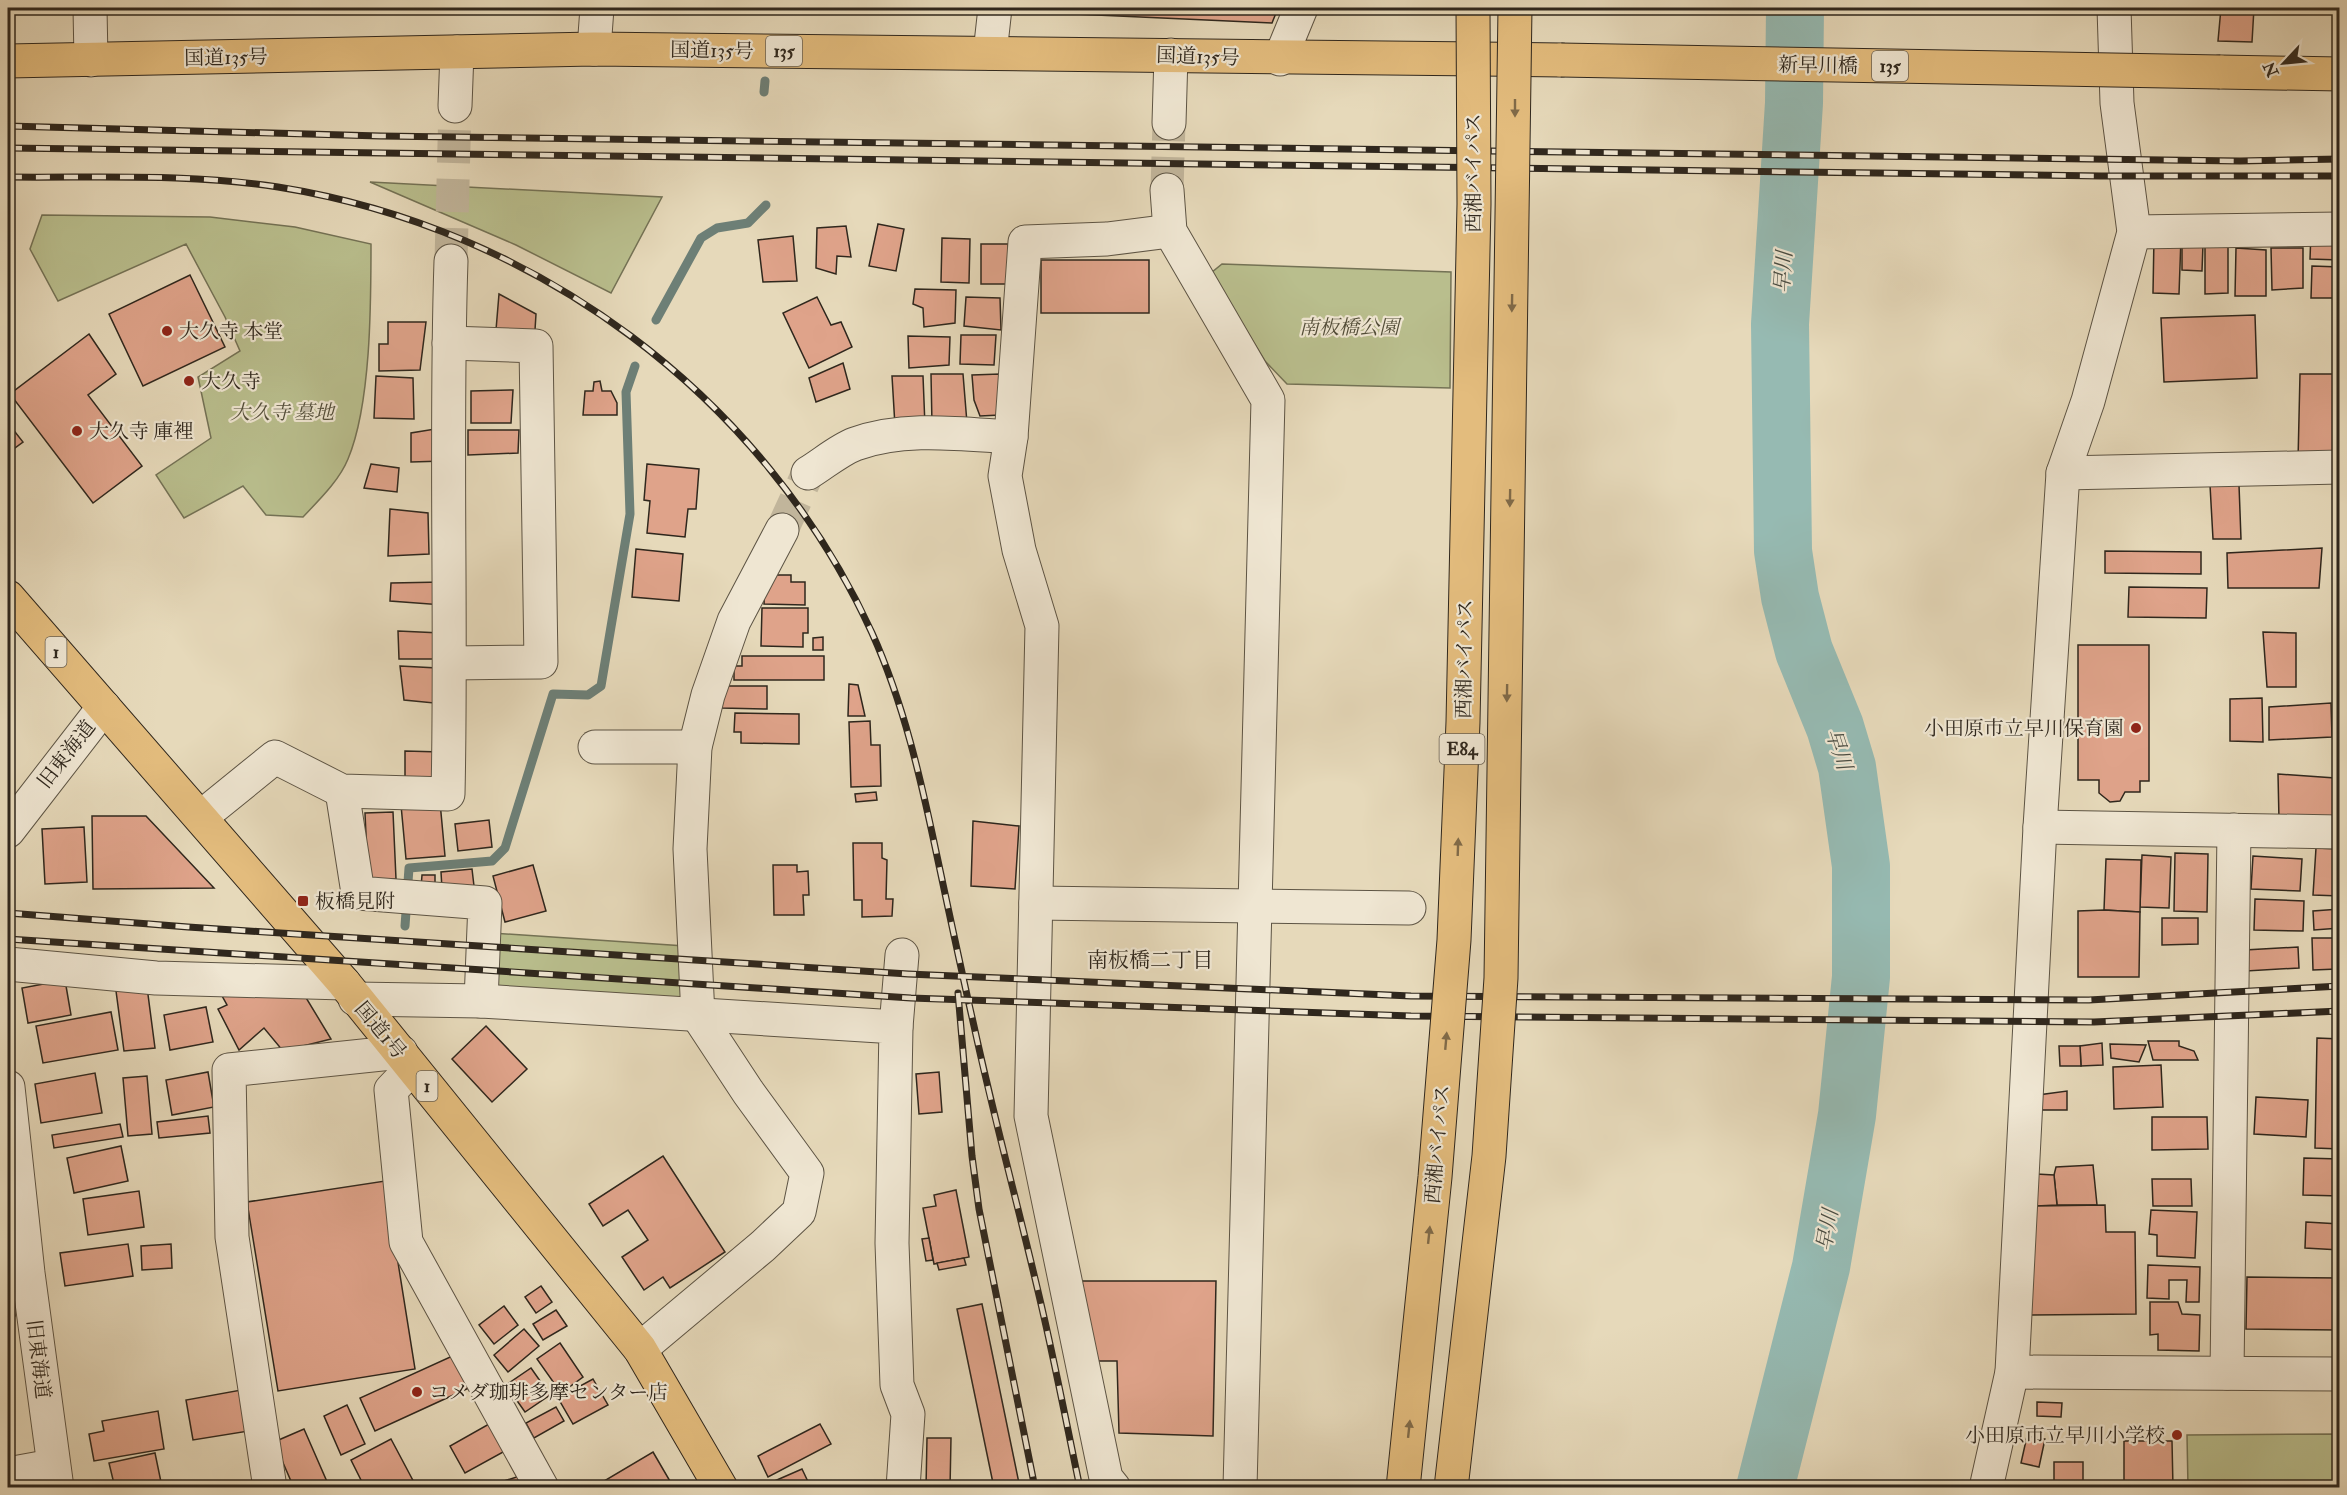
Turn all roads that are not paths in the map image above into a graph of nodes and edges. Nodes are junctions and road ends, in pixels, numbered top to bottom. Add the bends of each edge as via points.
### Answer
1 (90, 8) edge
2 (597, 8) edge
3 (995, 8) edge
4 (1301, 8) edge
5 (1458, 8) edge
6 (1473, 8) edge
7 (1515, 8) edge
8 (1529, 8) edge
9 (2114, 8) edge
10 (594, 49) junction
11 (457, 52) junction
12 (990, 53) junction
13 (1171, 55) junction
14 (1280, 59) junction
15 (91, 60) junction
16 (1458, 60) junction
17 (1527, 60) junction
18 (1561, 60) joint
19 (8, 61) edge
20 (2340, 74) edge
21 (455, 106) tunnel mouth
22 (1168, 123) tunnel mouth
23 (1167, 190) tunnel mouth
24 (2340, 230) edge
25 (1170, 231) junction
26 (2134, 231) junction
27 (452, 261) tunnel mouth
28 (449, 343) junction
29 (1011, 437) junction
30 (2340, 467) edge
31 (808, 473) tunnel mouth
32 (2063, 473) junction
33 (782, 530) tunnel mouth
34 (8, 597) edge
35 (451, 663) junction
36 (104, 707) junction
37 (595, 747) dead end
38 (695, 747) junction
39 (342, 791) junction
40 (201, 817) junction
41 (2040, 827) junction
42 (2234, 830) junction
43 (8, 831) edge
44 (2340, 832) edge
45 (1036, 903) junction
46 (1256, 904) junction
47 (1409, 908) dead end
48 (902, 955) dead end
49 (8, 964) edge
50 (349, 991) junction
51 (481, 1001) junction
52 (698, 1016) junction
53 (896, 1027) junction
54 (406, 1060) junction
55 (8, 1087) edge
56 (18, 1274) edge
57 (640, 1350) junction
58 (2012, 1372) junction
59 (2228, 1373) junction
60 (2340, 1374) edge
61 (8, 1474) edge
62 (55, 1477) edge
63 (270, 1488) edge
64 (542, 1488) edge
65 (721, 1488) edge
66 (903, 1488) edge
67 (1114, 1488) edge
68 (1240, 1488) edge
69 (1403, 1488) edge
70 (1451, 1488) edge
71 (1986, 1488) edge

1 - 15 street
2 - 10 street
3 - 12 street
4 - 14 street
5 - 16 street
69 -> 6 highway, 西湘バイパス / E84, bridge via 1435,1177 1454,940 1463,722 1474,204
7 -> 70 highway, 西湘バイパス / E84, bridge via 1501,978 1489,1156
8 - 17 highway
9 - 26 street via 2117,103
10 - 11 highway, 国道135号 / 135
10 - 12 highway, 国道135号 / 135
11 - 15 highway, 国道135号 / 135
11 - 21 street
12 - 13 highway, 国道135号 / 135
13 - 14 highway, 国道135号 / 135
13 - 22 street
14 - 16 highway, 国道135号 / 135
15 - 19 highway, 国道135号 / 135
16 - 17 highway, 国道135号 / 135
17 - 18 highway, 国道135号 / 135
18 - 20 highway, 新早川橋 / 135, bridge
23 - 25 street
24 - 26 street
25 - 29 street via 1107,239 1025,242
25 - 46 street via 1268,400
26 - 32 street via 2088,401
27 - 28 street
28 - 35 street
28 - 35 street via 536,346 541,662
29 - 31 street via 903,435 855,444
29 - 45 street via 1005,476 1019,550 1042,626
30 - 32 street
32 - 41 street
33 - 38 street via 734,621
34 - 36 highway, 国道1号 / 1
35 - 39 street via 448,794
36 - 40 highway, 国道1号 / 1
36 - 43 street, 旧東海道
37 - 38 street
38 - 52 street via 690,849
39 - 40 street via 275,757
39 - 51 street via 358,893 484,903
40 - 50 highway, 国道1号 / 1
41 - 42 street
41 - 58 street
42 - 44 street
42 - 59 street
45 - 46 street
45 - 67 street via 1031,1116 1106,1478
46 - 47 street
46 - 68 street
48 - 53 street
49 - 50 street
50 - 51 street
50 - 54 highway, 国道1号 / 1
51 - 52 street
52 - 53 street
52 - 57 street via 807,1173 800,1212
53 - 66 street via 892,1243 897,1385 908,1414
54 - 57 highway, 国道1号 / 1
54 - 63 street via 229,1070 232,1237
54 - 64 street via 391,1090 406,1242
55 - 56 street, 旧東海道
56 - 62 street, 旧東海道
57 - 65 highway, 国道1号 / 1
58 - 59 street
58 - 71 street
59 - 60 street
61 - 62 street

